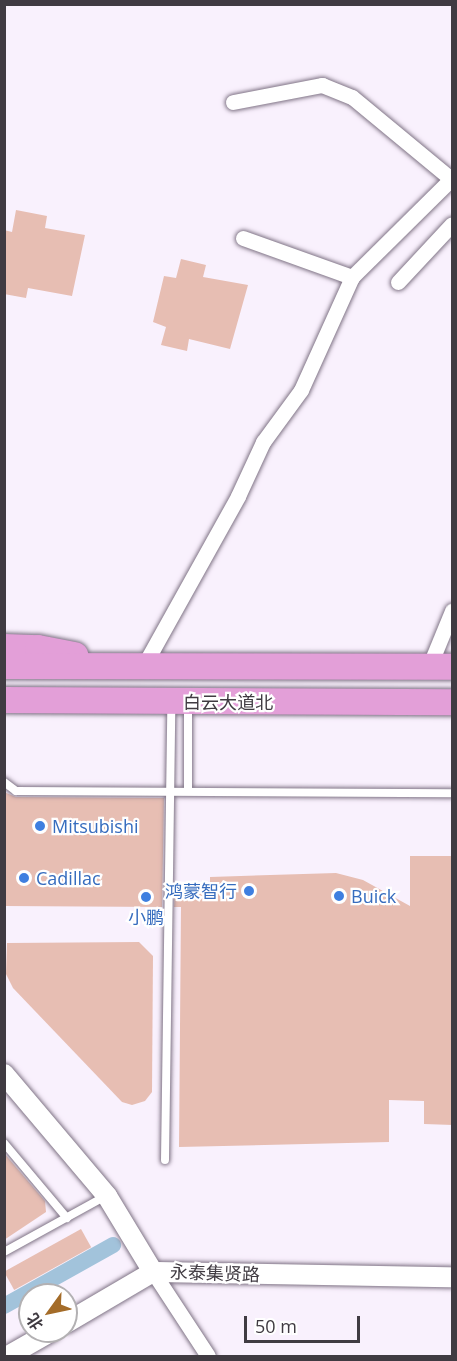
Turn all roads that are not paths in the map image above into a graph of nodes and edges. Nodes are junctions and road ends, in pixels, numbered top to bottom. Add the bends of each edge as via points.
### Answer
1 (233, 102) dead end
2 (452, 179) edge
3 (453, 224) edge
4 (243, 238) dead end
5 (352, 277) junction
6 (398, 282) dead end
7 (453, 611) edge
8 (4, 647) edge
9 (4, 666) edge
10 (143, 667) junction
11 (441, 667) edge
12 (4, 700) edge
13 (453, 702) edge
14 (143, 703) junction
15 (180, 703) junction
16 (4, 718) edge
17 (4, 782) edge
18 (170, 791) junction
19 (188, 791) junction
20 (453, 793) edge
21 (4, 1074) edge
22 (4, 1143) edge
23 (165, 1160) dead end
24 (107, 1196) junction
25 (68, 1218) junction
26 (4, 1252) edge
27 (153, 1272) junction
28 (453, 1277) edge
29 (78, 1316) edge
30 (31, 1343) edge
31 (9, 1356) edge
32 (208, 1356) edge

1 - 2 street via 322,86 352,97
2 - 5 street
3 - 6 street
4 - 5 street
5 - 10 street via 301,390 263,442 238,496
7 - 11 street
8 - 10 highway via 38,648
9 - 10 highway, 白云大道北
10 - 11 highway, 白云大道北
12 - 14 highway, 白云大道北
13 - 15 highway, 白云大道北
14 - 15 highway, 白云大道北
14 - 16 highway
15 - 18 lane
15 - 19 lane
17 - 18 lane via 16,791
18 - 19 lane
18 - 23 lane
19 - 20 lane
21 - 24 street, 永泰集贤路
22 - 25 lane
24 - 25 lane
24 - 27 street, 永泰集贤路
25 - 26 lane
27 - 28 street, 永泰集贤路
27 - 29 street
27 - 32 street
30 - 31 street

